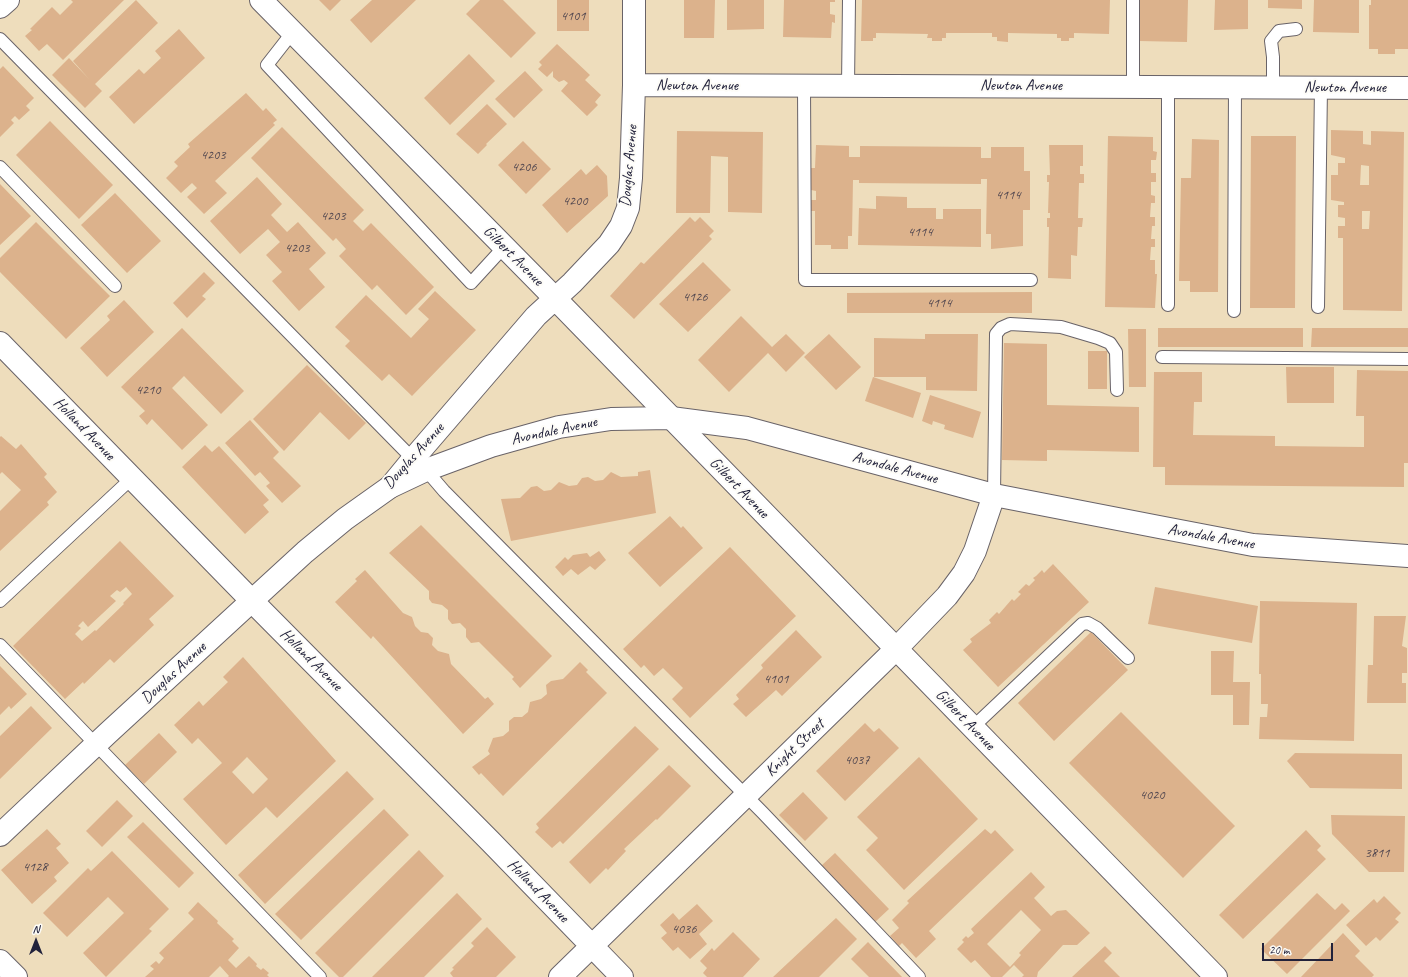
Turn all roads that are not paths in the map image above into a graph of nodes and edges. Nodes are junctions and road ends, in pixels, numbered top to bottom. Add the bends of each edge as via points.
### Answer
1 (8, 0) edge
2 (261, 0) edge
3 (634, 0) edge
4 (849, 0) edge
5 (1133, 0) edge
6 (0, 7) edge
7 (1296, 29) dead end
8 (292, 33) junction
9 (0, 39) edge
10 (634, 86) junction
11 (804, 86) junction
12 (848, 86) junction
13 (1133, 87) junction
14 (1168, 87) junction
15 (1235, 87) junction
16 (1273, 87) junction
17 (1321, 87) junction
18 (1408, 88) edge
19 (0, 167) edge
20 (504, 247) junction
21 (1031, 280) dead end
22 (115, 286) dead end
23 (555, 299) junction
24 (1168, 305) dead end
25 (1318, 307) dead end
26 (1234, 310) dead end
27 (0, 343) edge
28 (1162, 357) dead end
29 (1408, 359) edge
30 (1117, 390) dead end
31 (671, 418) junction
32 (419, 465) junction
33 (132, 478) junction
34 (390, 487) joint
35 (994, 495) junction
36 (1408, 556) edge
37 (0, 601) edge
38 (252, 601) junction
39 (0, 645) edge
40 (896, 649) junction
41 (1128, 658) dead end
42 (973, 727) junction
43 (96, 744) junction
44 (747, 796) junction
45 (0, 835) edge
46 (592, 946) junction
47 (0, 960) edge
48 (16, 977) edge
49 (320, 977) edge
50 (560, 977) edge
51 (622, 977) edge
52 (919, 977) edge
53 (1216, 977) edge

1 - 6 street
2 - 8 street, Gilbert Avenue
3 - 10 street, Douglas Avenue
4 - 12 lane
5 - 13 lane
7 - 16 lane via 1278,31 1271,41
8 - 20 street, Gilbert Avenue
8 - 20 lane via 267,65 471,283
9 - 32 lane
10 - 11 street, Newton Avenue
10 - 23 street, Douglas Avenue via 628,208 621,226 609,244
11 - 12 street, Newton Avenue
11 - 21 lane via 806,280
12 - 13 street, Newton Avenue
13 - 14 street, Newton Avenue
14 - 15 street, Newton Avenue
14 - 24 lane
15 - 16 street, Newton Avenue
15 - 26 lane
16 - 17 street, Newton Avenue
17 - 18 street, Newton Avenue
17 - 25 lane
19 - 22 lane
20 - 23 street, Gilbert Avenue
23 - 31 street, Gilbert Avenue
23 - 32 street, Douglas Avenue via 536,316
27 - 33 street, Holland Avenue
28 - 29 lane
30 - 35 lane via 1116,352 1110,343 1061,327 1010,324 1001,328 996,334
31 - 32 street, Avondale Avenue via 610,419 559,427
31 - 35 street, Avondale Avenue via 747,428
31 - 40 street, Gilbert Avenue
32 - 34 street, Avondale Avenue
32 - 44 lane
33 - 37 lane
33 - 38 street, Holland Avenue
34 - 38 street, Douglas Avenue via 305,552
35 - 36 street, Avondale Avenue via 1253,545
35 - 40 street, Knight Street via 975,551 964,573 948,596
38 - 43 street, Douglas Avenue
38 - 46 street, Holland Avenue
39 - 43 lane
40 - 42 street, Gilbert Avenue
40 - 44 street, Knight Street
41 - 42 lane via 1098,628 1088,623 1082,624
42 - 53 street, Gilbert Avenue
43 - 45 street, Douglas Avenue
43 - 49 lane
44 - 46 street, Knight Street
44 - 52 lane
46 - 50 street, Knight Street
46 - 51 street, Holland Avenue
47 - 48 street

